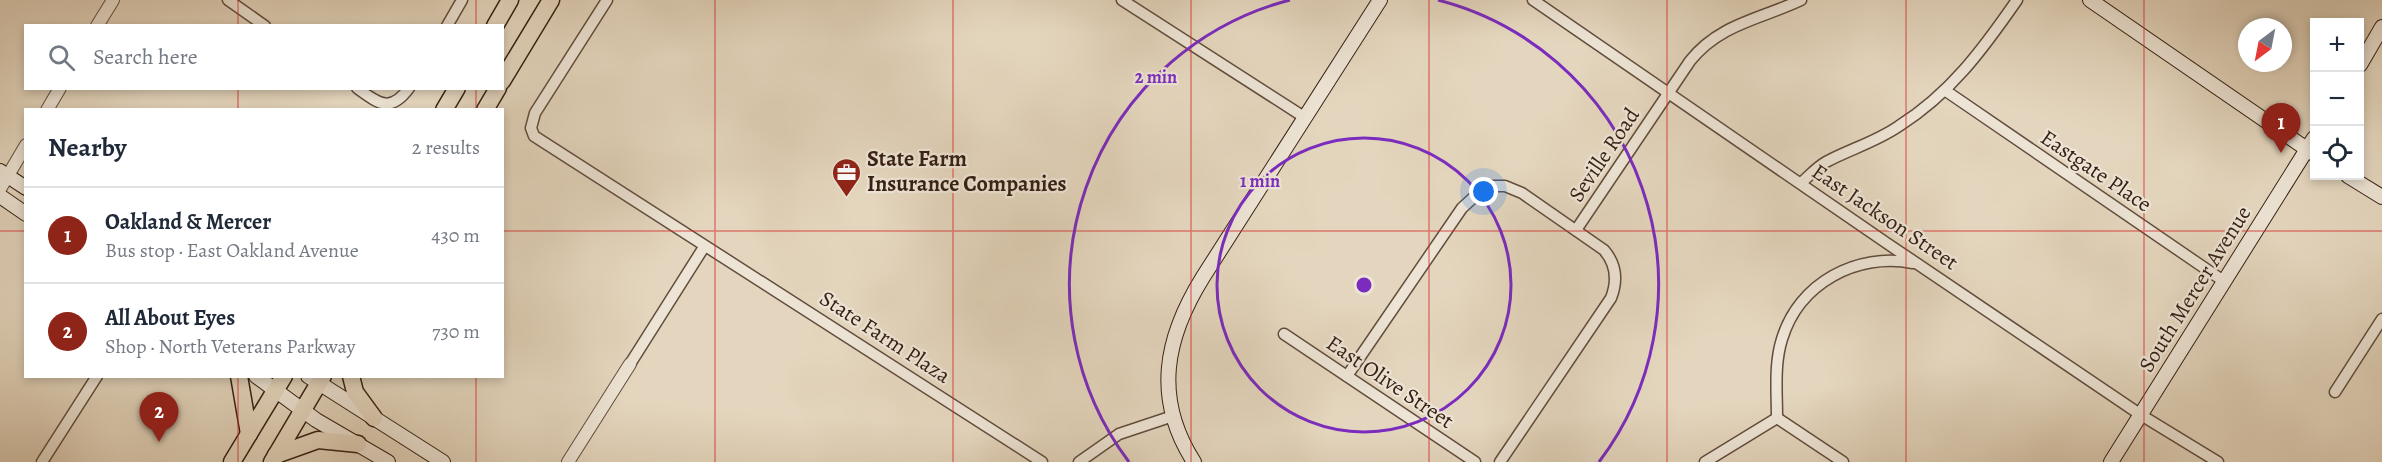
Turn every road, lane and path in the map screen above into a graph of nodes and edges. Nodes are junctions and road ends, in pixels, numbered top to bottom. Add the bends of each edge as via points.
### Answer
1 (113, 0) edge
2 (228, 0) edge
3 (462, 0) edge
4 (510, 0) edge
5 (551, 0) edge
6 (607, 0) edge
7 (1122, 0) edge
8 (1380, 0) edge
9 (1533, 0) edge
10 (1801, 0) edge
11 (2016, 0) edge
12 (2090, 0) edge
13 (98, 24) edge
14 (262, 24) edge
15 (448, 24) edge
16 (496, 24) edge
17 (2382, 27) edge
18 (2364, 57) edge
19 (504, 78) edge
20 (59, 90) edge
21 (360, 90) edge
22 (407, 90) edge
23 (456, 90) edge
24 (497, 90) edge
25 (1946, 91) junction
26 (1670, 93) junction
27 (48, 108) edge
28 (445, 108) edge
29 (486, 108) edge
30 (1304, 117) junction
31 (2310, 146) edge
32 (24, 148) edge
33 (2310, 150) edge
34 (4, 173) edge
35 (2354, 180) edge
36 (1801, 183) junction
37 (24, 187) edge
38 (0, 189) edge
39 (0, 196) edge
40 (2382, 197) edge
41 (24, 213) edge
42 (1576, 230) junction
43 (704, 247) junction
44 (1918, 264) junction
45 (2224, 282) junction
46 (2382, 319) edge
47 (1284, 334) dead end
48 (630, 364) joint
49 (1347, 376) junction
50 (96, 378) edge
51 (239, 378) edge
52 (262, 378) edge
53 (352, 378) edge
54 (317, 379) edge
55 (280, 384) edge
56 (2335, 392) dead end
57 (303, 411) junction
58 (2141, 415) junction
59 (1173, 416) junction
60 (374, 418) junction
61 (1776, 418) junction
62 (249, 434) junction
63 (358, 444) junction
64 (274, 459) edge
65 (42, 462) edge
66 (232, 462) edge
67 (388, 462) edge
68 (443, 462) edge
69 (568, 462) edge
70 (1042, 462) edge
71 (1079, 462) edge
72 (1194, 462) edge
73 (1475, 462) edge
74 (1500, 462) edge
75 (1705, 462) edge
76 (1843, 462) edge
77 (2111, 462) edge
78 (2218, 462) edge

1 - 13 street
2 - 14 street
3 - 15 street
4 - 16 highway
5 - 19 highway
6 - 43 street, State Farm Plaza via 535,113 532,132 540,142
7 - 30 street
8 - 30 main road
9 - 26 street, East Jackson Street
10 - 26 street, Seville Road via 1711,39 1690,61
11 - 25 street via 1976,58
12 - 31 main road
17 - 18 main road
20 - 27 street
21 - 22 street via 390,105
23 - 28 highway
24 - 29 highway
25 - 36 street via 1898,127 1864,147 1824,163
25 - 45 street, Eastgate Place
26 - 36 street, East Jackson Street
26 - 42 street, Seville Road
30 - 59 main road via 1177,325 1167,382
32 - 34 street
33 - 45 main road, South Mercer Avenue
34 - 37 main road
34 - 38 street
35 - 40 main road
36 - 44 street, East Jackson Street
39 - 41 main road
42 - 49 street via 1522,193 1505,186 1486,186 1462,208
42 - 74 street, Seville Road via 1608,255 1615,273 1614,292
43 - 48 street
43 - 70 street, State Farm Plaza
44 - 58 street, East Jackson Street
44 - 61 street via 1860,264 1837,273 1807,296 1782,339
45 - 58 main road, South Mercer Avenue
46 - 56 street
47 - 49 street, East Olive Street
48 - 69 street
49 - 73 street, East Olive Street
50 - 65 street
51 - 62 highway
52 - 55 main road
53 - 60 highway via 355,392
54 - 57 highway
54 - 60 main road
55 - 57 main road
55 - 62 highway
57 - 63 main road
57 - 64 highway
58 - 77 main road, South Mercer Avenue
58 - 78 street, East Jackson Street
59 - 71 street via 1119,434
59 - 72 main road
60 - 68 main road
61 - 75 street
61 - 76 street
62 - 66 highway
63 - 64 highway via 318,440
63 - 67 main road

